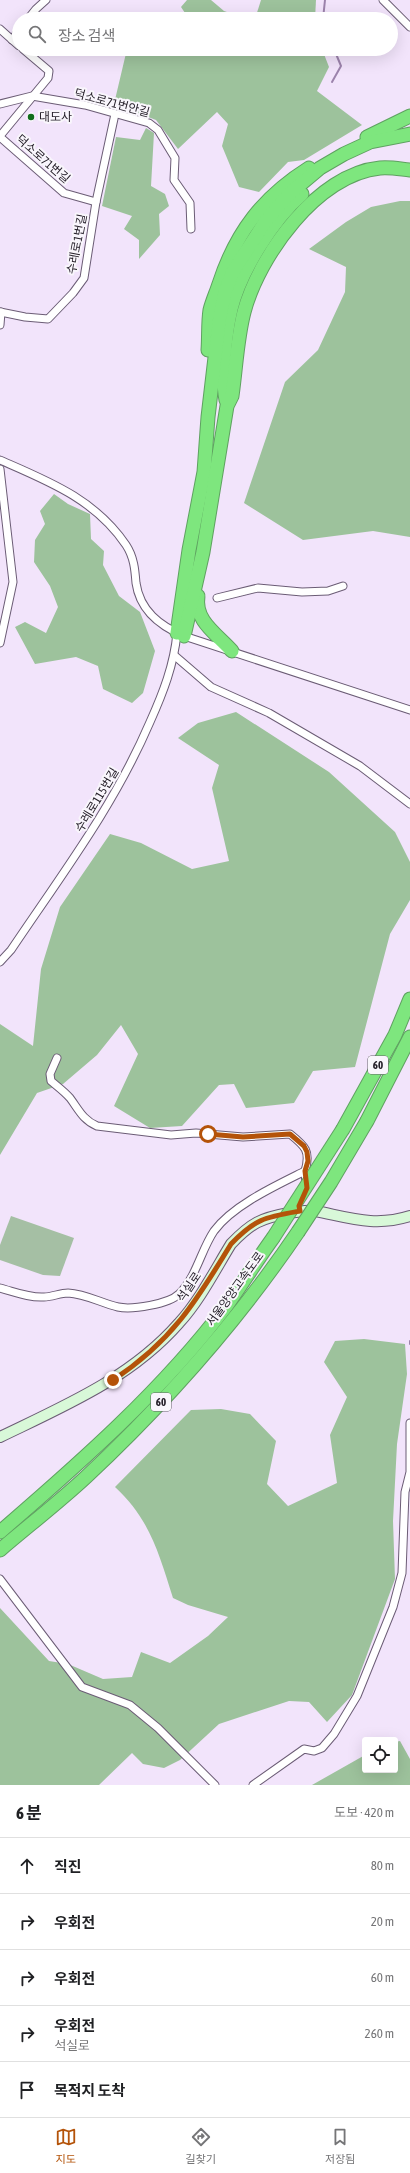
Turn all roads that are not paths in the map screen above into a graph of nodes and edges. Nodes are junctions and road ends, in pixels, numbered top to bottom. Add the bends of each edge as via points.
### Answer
1 (46, 0) edge
2 (383, 0) edge
3 (34, 12) edge
4 (395, 12) edge
5 (398, 15) edge
6 (410, 27) edge
7 (0, 30) edge
8 (12, 40) edge
9 (31, 56) edge
10 (32, 96) junction
11 (0, 104) edge
12 (115, 114) junction
13 (410, 116) edge
14 (410, 134) edge
15 (0, 136) edge
16 (410, 142) edge
17 (410, 170) edge
18 (96, 202) junction
19 (191, 229) dead end
20 (1, 312) edge
21 (0, 325) edge
22 (227, 406) junction
23 (208, 416) junction
24 (0, 460) edge
25 (0, 469) edge
26 (198, 574) junction
27 (343, 586) dead end
28 (217, 598) dead end
29 (181, 634) junction
30 (0, 643) edge
31 (232, 651) junction
32 (175, 656) junction
33 (410, 710) edge
34 (410, 804) edge
35 (0, 962) edge
36 (410, 999) edge
37 (410, 1037) edge
38 (57, 1058) dead end
39 (305, 1171) junction
40 (300, 1211) junction
41 (410, 1216) edge
42 (0, 1288) edge
43 (410, 1423) edge
44 (0, 1437) edge
45 (0, 1532) edge
46 (0, 1550) edge
47 (0, 1579) edge
48 (215, 1785) edge
49 (253, 1785) edge

1 - 3 street
2 - 4 street
5 - 6 street
7 - 8 street
9 - 10 street via 49,71 48,78
10 - 11 street, 덕소로71번안길
10 - 12 street, 덕소로71번안길 via 85,105
10 - 15 street
12 - 18 street, 수레로1번길
12 - 19 street, 덕소로71번안길 via 148,123 158,130 175,158 174,180 190,203
13 - 23 highway via 335,152 292,179 266,202 243,229 224,270 210,310 207,362
14 - 23 highway via 370,142 320,168 289,194 265,222 232,273 225,293
15 - 18 street, 덕소로71번길 via 64,193
16 - 22 highway via 374,150 350,160 321,178 297,198 264,240 242,280 231,309 224,390
17 - 22 highway via 378,168 344,180 323,193 284,233 255,281 244,312 232,396
18 - 20 street, 수레로1번길 via 84,278 73,294 48,319
20 - 21 street
22 - 26 highway
23 - 29 highway via 204,472 189,550
24 - 29 street via 68,490 102,517 127,546 136,568 137,589 147,612 161,624
25 - 30 street via 13,582
26 - 29 highway
26 - 31 highway via 200,582 196,608 208,628
27 - 28 street via 328,591 302,592 258,588
29 - 31 street
29 - 32 street, 수레로115번길
31 - 33 street
32 - 34 street via 211,687 269,713 360,766
32 - 35 street, 수레로115번길 via 155,712 118,789 93,830 11,950
36 - 45 highway, 서울양양고속도로 / 60, bridge via 395,1034 343,1128 226,1306 139,1404 75,1467
37 - 46 highway, 서울양양고속도로 / 60, bridge via 367,1121 331,1182 269,1274 212,1346 138,1426 85,1478
38 - 39 street via 50,1074 51,1081 70,1097 87,1122 104,1127 171,1135 196,1133 243,1137 290,1134 307,1152
39 - 40 street via 307,1188 299,1206
39 - 42 street via 225,1219 206,1243 186,1285 179,1295 169,1301 119,1307 95,1298 68,1293 35,1297
40 - 41 main road, 석실로 via 315,1211 355,1221 383,1222
40 - 44 main road, 석실로 via 266,1217 241,1234 231,1244 180,1322 161,1343 126,1372
43 - 49 street via 410,1472 405,1492 402,1573 393,1607 357,1696 334,1734 322,1748 314,1751 304,1749
47 - 48 street via 82,1687 130,1705 158,1728

